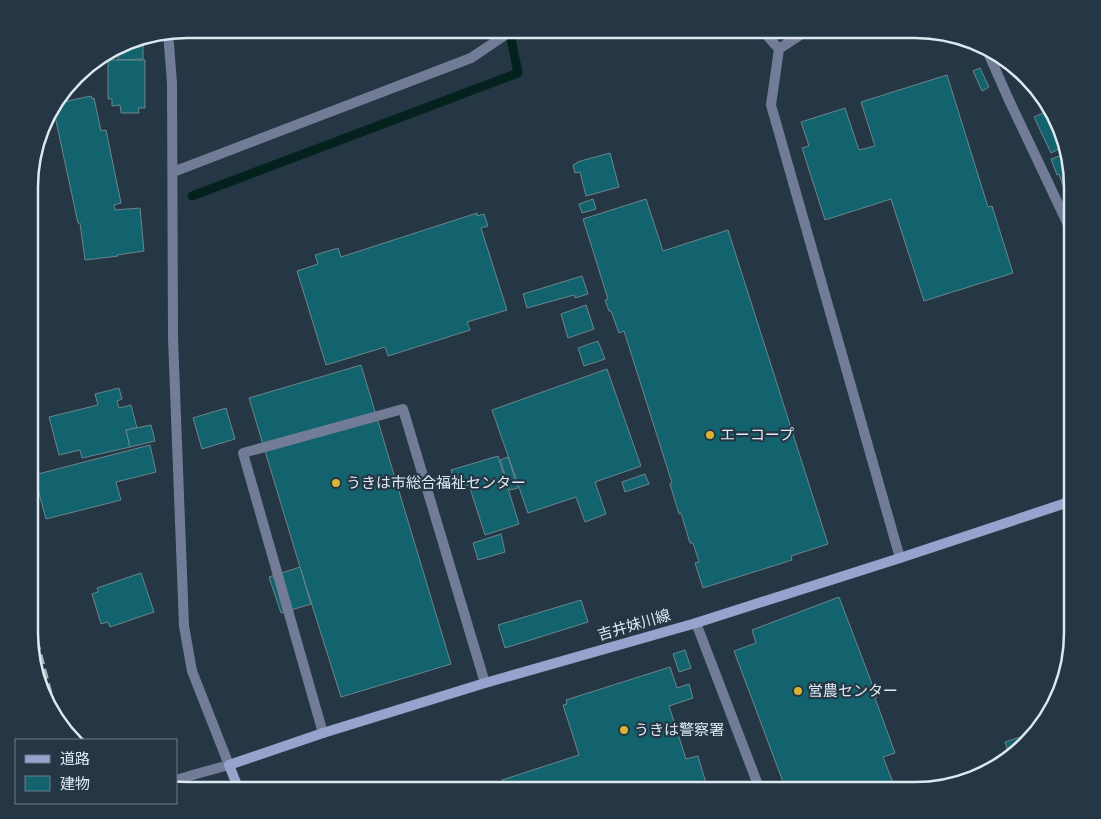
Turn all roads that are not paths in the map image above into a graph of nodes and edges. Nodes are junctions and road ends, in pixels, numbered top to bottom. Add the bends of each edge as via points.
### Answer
1 (501, 38) edge
2 (769, 38) edge
3 (796, 38) edge
4 (169, 39) edge
5 (779, 49) junction
6 (991, 59) edge
7 (173, 172) junction
8 (1063, 213) edge
9 (1063, 504) edge
10 (900, 558) junction
11 (696, 623) junction
12 (485, 683) junction
13 (323, 732) junction
14 (229, 765) junction
15 (178, 779) edge
16 (236, 781) edge
17 (757, 782) edge

1 - 7 street via 471,58
2 - 5 street
3 - 5 street
4 - 7 street
5 - 10 street via 771,105
6 - 8 street
7 - 14 street via 173,338 184,626 192,671
9 - 10 main road, 吉井妹川線
10 - 11 main road, 吉井妹川線
11 - 12 main road, 吉井妹川線
11 - 17 street
12 - 13 main road, 吉井妹川線
12 - 13 street via 403,409 243,453
13 - 14 main road, 吉井妹川線
14 - 15 street
14 - 16 main road

